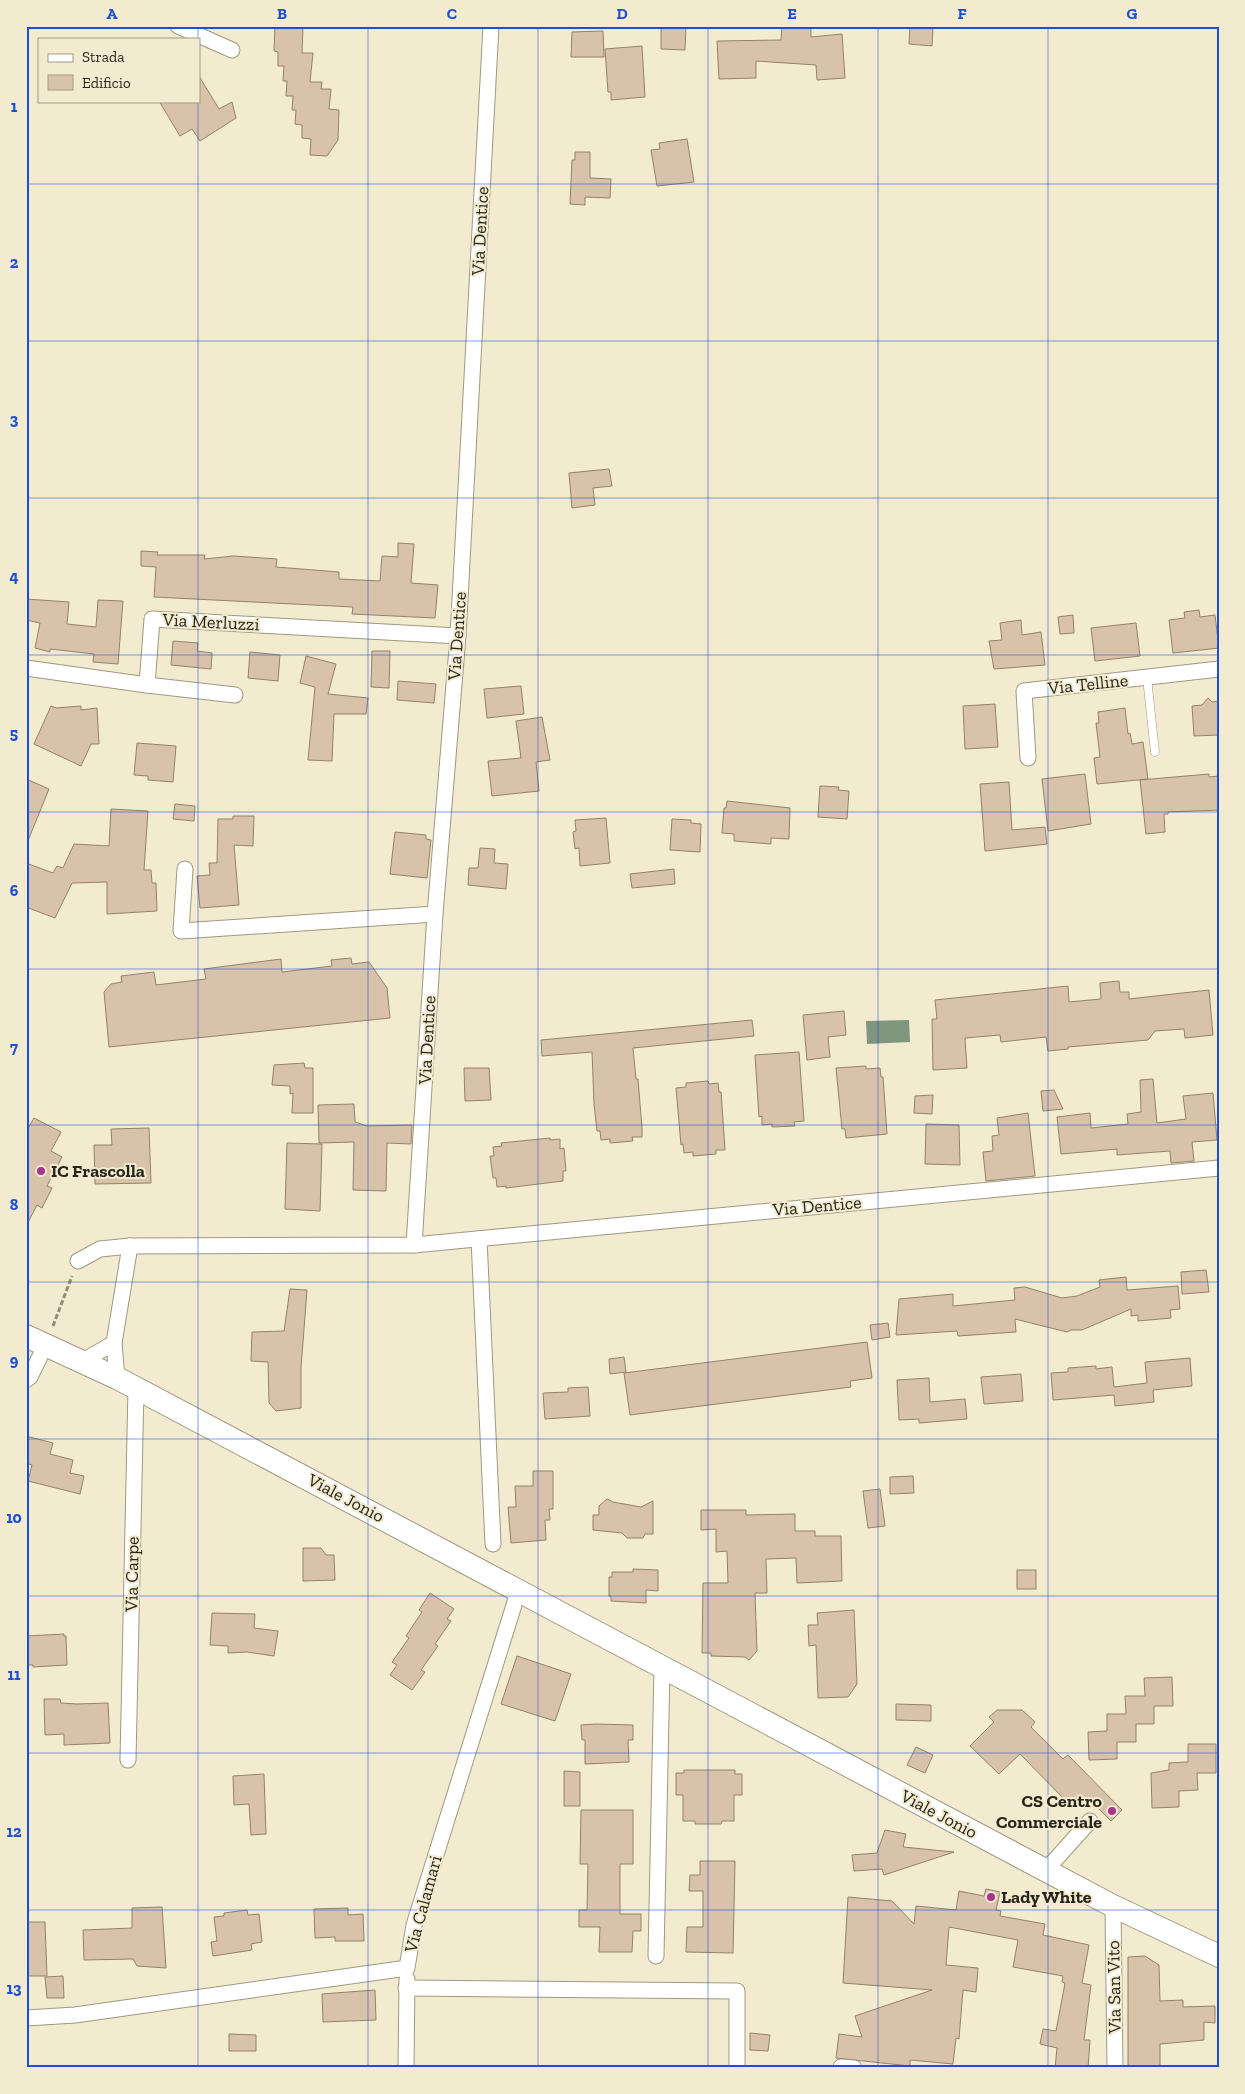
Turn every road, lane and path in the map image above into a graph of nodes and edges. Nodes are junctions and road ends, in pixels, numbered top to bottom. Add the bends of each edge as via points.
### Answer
1 (178, 26) edge
2 (491, 26) edge
3 (232, 50) dead end
4 (458, 636) junction
5 (26, 668) edge
6 (1219, 669) edge
7 (1148, 678) junction
8 (147, 685) junction
9 (235, 695) dead end
10 (1154, 752) dead end
11 (1028, 758) dead end
12 (185, 868) dead end
13 (434, 914) junction
14 (1219, 1168) edge
15 (480, 1239) junction
16 (414, 1245) junction
17 (130, 1246) junction
18 (78, 1261) joint
19 (35, 1341) edge
20 (114, 1343) junction
21 (81, 1362) junction
22 (26, 1380) edge
23 (126, 1383) junction
24 (493, 1544) dead end
25 (519, 1589) junction
26 (662, 1668) junction
27 (128, 1760) dead end
28 (1090, 1821) dead end
29 (1046, 1870) junction
30 (1113, 1906) junction
31 (656, 1956) dead end
32 (1219, 1956) edge
33 (407, 1968) junction
34 (406, 1988) junction
35 (26, 2018) edge
36 (406, 2068) edge
37 (737, 2068) edge
38 (1115, 2068) edge

1 - 3 street
2 - 4 street, Via Dentice
4 - 8 street, Via Merluzzi via 152,619
4 - 13 street, Via Dentice
5 - 8 street
6 - 7 street, Via Telline
7 - 10 lane
7 - 11 street, Via Telline via 1024,691
8 - 9 street
12 - 13 street via 181,931
13 - 16 street, Via Dentice
14 - 15 street, Via Dentice
15 - 16 street, Via Dentice
15 - 24 street
16 - 17 street, Via Dentice
17 - 18 street, Via Dentice via 100,1248
17 - 20 street
18 - 19 path
19 - 21 street, Viale Jonio
19 - 22 street
20 - 21 street
20 - 23 street
21 - 23 street, Viale Jonio
23 - 25 street, Viale Jonio
23 - 27 street, Via Carpe
25 - 26 street, Viale Jonio
25 - 33 street, Via Calamari via 414,1925
26 - 29 street, Viale Jonio
26 - 31 street
28 - 29 street
29 - 30 street, Viale Jonio
30 - 32 street, Viale Jonio
30 - 38 street, Via San Vito
33 - 34 street
33 - 35 street, Via Calamari via 75,2015
34 - 36 street
34 - 37 street via 737,1991

